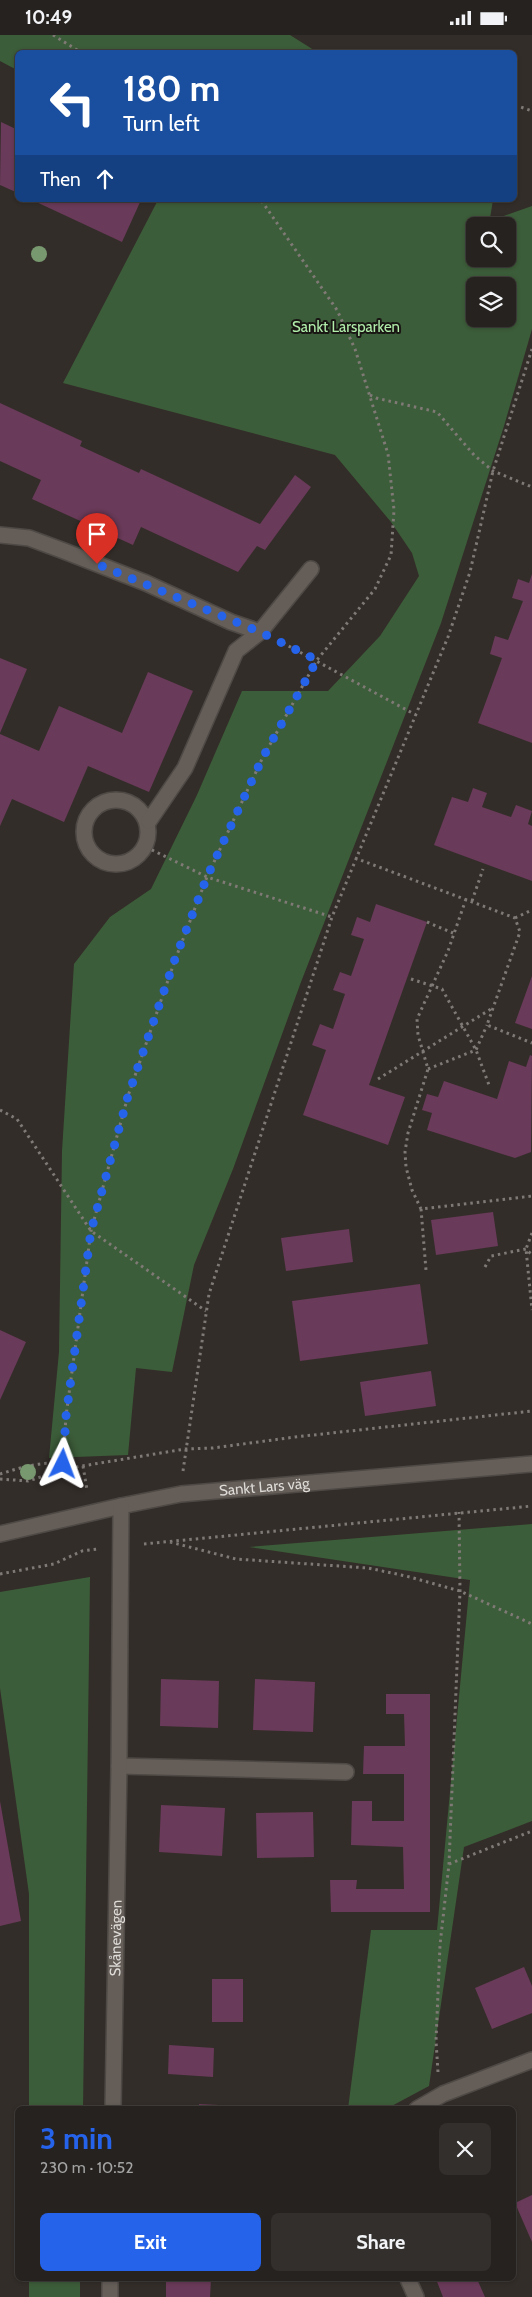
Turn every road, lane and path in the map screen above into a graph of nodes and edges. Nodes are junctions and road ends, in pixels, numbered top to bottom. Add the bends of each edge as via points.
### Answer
1 (53, 35) edge
2 (77, 50) edge
3 (517, 106) edge
4 (532, 111) edge
5 (262, 202) edge
6 (532, 349) edge
7 (370, 395) junction
8 (493, 471) junction
9 (532, 487) edge
10 (0, 535) edge
11 (311, 569) dead end
12 (260, 632) junction
13 (317, 660) junction
14 (416, 715) junction
15 (149, 821) junction
16 (146, 847) junction
17 (355, 859) junction
18 (483, 869) dead end
19 (207, 877) junction
20 (466, 899) junction
21 (472, 901) junction
22 (532, 910) edge
23 (332, 917) junction
24 (515, 918) junction
25 (427, 922) dead end
26 (453, 933) junction
27 (411, 979) dead end
28 (432, 985) junction
29 (492, 1009) junction
30 (488, 1025) junction
31 (464, 1027) junction
32 (532, 1043) edge
33 (476, 1050) junction
34 (424, 1051) junction
35 (428, 1069) junction
36 (378, 1079) dead end
37 (490, 1085) dead end
38 (0, 1110) edge
39 (532, 1196) edge
40 (421, 1209) junction
41 (91, 1231) junction
42 (532, 1233) edge
43 (526, 1249) junction
44 (532, 1255) edge
45 (485, 1267) dead end
46 (426, 1270) dead end
47 (532, 1309) edge
48 (206, 1311) junction
49 (532, 1411) edge
50 (185, 1449) junction
51 (63, 1464) junction
52 (532, 1464) edge
53 (83, 1466) junction
54 (70, 1468) junction
55 (0, 1474) edge
56 (0, 1479) edge
57 (86, 1490) dead end
58 (121, 1505) junction
59 (532, 1506) edge
60 (459, 1512) junction
61 (0, 1534) edge
62 (82, 1551) dead end
63 (0, 1574) edge
64 (460, 1591) junction
65 (532, 1624) edge
66 (120, 1766) junction
67 (346, 1772) dead end
68 (532, 1831) edge
69 (449, 1864) junction
70 (532, 2060) edge
71 (443, 2095) junction
72 (113, 2106) edge
73 (423, 2106) edge
74 (110, 2281) edge
75 (409, 2281) edge
76 (110, 2297) edge
77 (416, 2297) edge

1 - 2 path
3 - 4 path
5 - 7 path via 336,310 355,349
6 - 8 path
7 - 8 path via 437,412 474,455
7 - 13 path via 388,454 394,510 392,555 375,589
8 - 9 path
8 - 14 path via 470,572
10 - 12 street via 38,541
11 - 12 street
12 - 13 path
12 - 15 street via 236,651 186,768
13 - 14 path
13 - 19 path via 262,759
14 - 17 path
15 - 16 street
15 - 16 street via 138,806 116,798 94,807 83,829 86,846 98,859 116,865 131,862
16 - 19 path
17 - 20 path
17 - 23 path
18 - 21 path
19 - 23 path
19 - 41 path via 128,1096
20 - 21 path
20 - 26 path
21 - 24 path
22 - 24 path
23 - 48 path
24 - 29 path via 520,932
25 - 26 path
26 - 28 path
27 - 28 path
28 - 31 path via 442,989
28 - 34 path via 417,1019
29 - 30 path
29 - 31 path
30 - 32 path
30 - 33 path
31 - 33 path
31 - 34 path
33 - 35 path
33 - 37 path
34 - 35 path
34 - 36 path
35 - 40 path via 405,1152 412,1189
38 - 41 path via 17,1119
39 - 40 path
40 - 46 path
41 - 48 path
41 - 51 path via 66,1416
42 - 43 path
43 - 44 path
43 - 45 path via 491,1256
43 - 47 path
48 - 50 path
49 - 50 path
50 - 53 path
51 - 54 path
51 - 55 path via 27,1466
52 - 58 street, Sankt Lars väg via 181,1494
53 - 54 path
53 - 57 path
54 - 56 path via 28,1481
58 - 61 street, Sankt Lars väg
58 - 66 street, Skånevägen
59 - 60 path
60 - 64 path
60 - 64 path via 167,1541 236,1559 368,1568
62 - 63 path via 54,1564
64 - 65 path
64 - 69 path
66 - 67 street
66 - 72 street, Skånevägen
68 - 69 path
69 - 71 path via 440,1945 436,2041 436,2067
70 - 71 street
71 - 73 street
74 - 76 street
75 - 77 street

